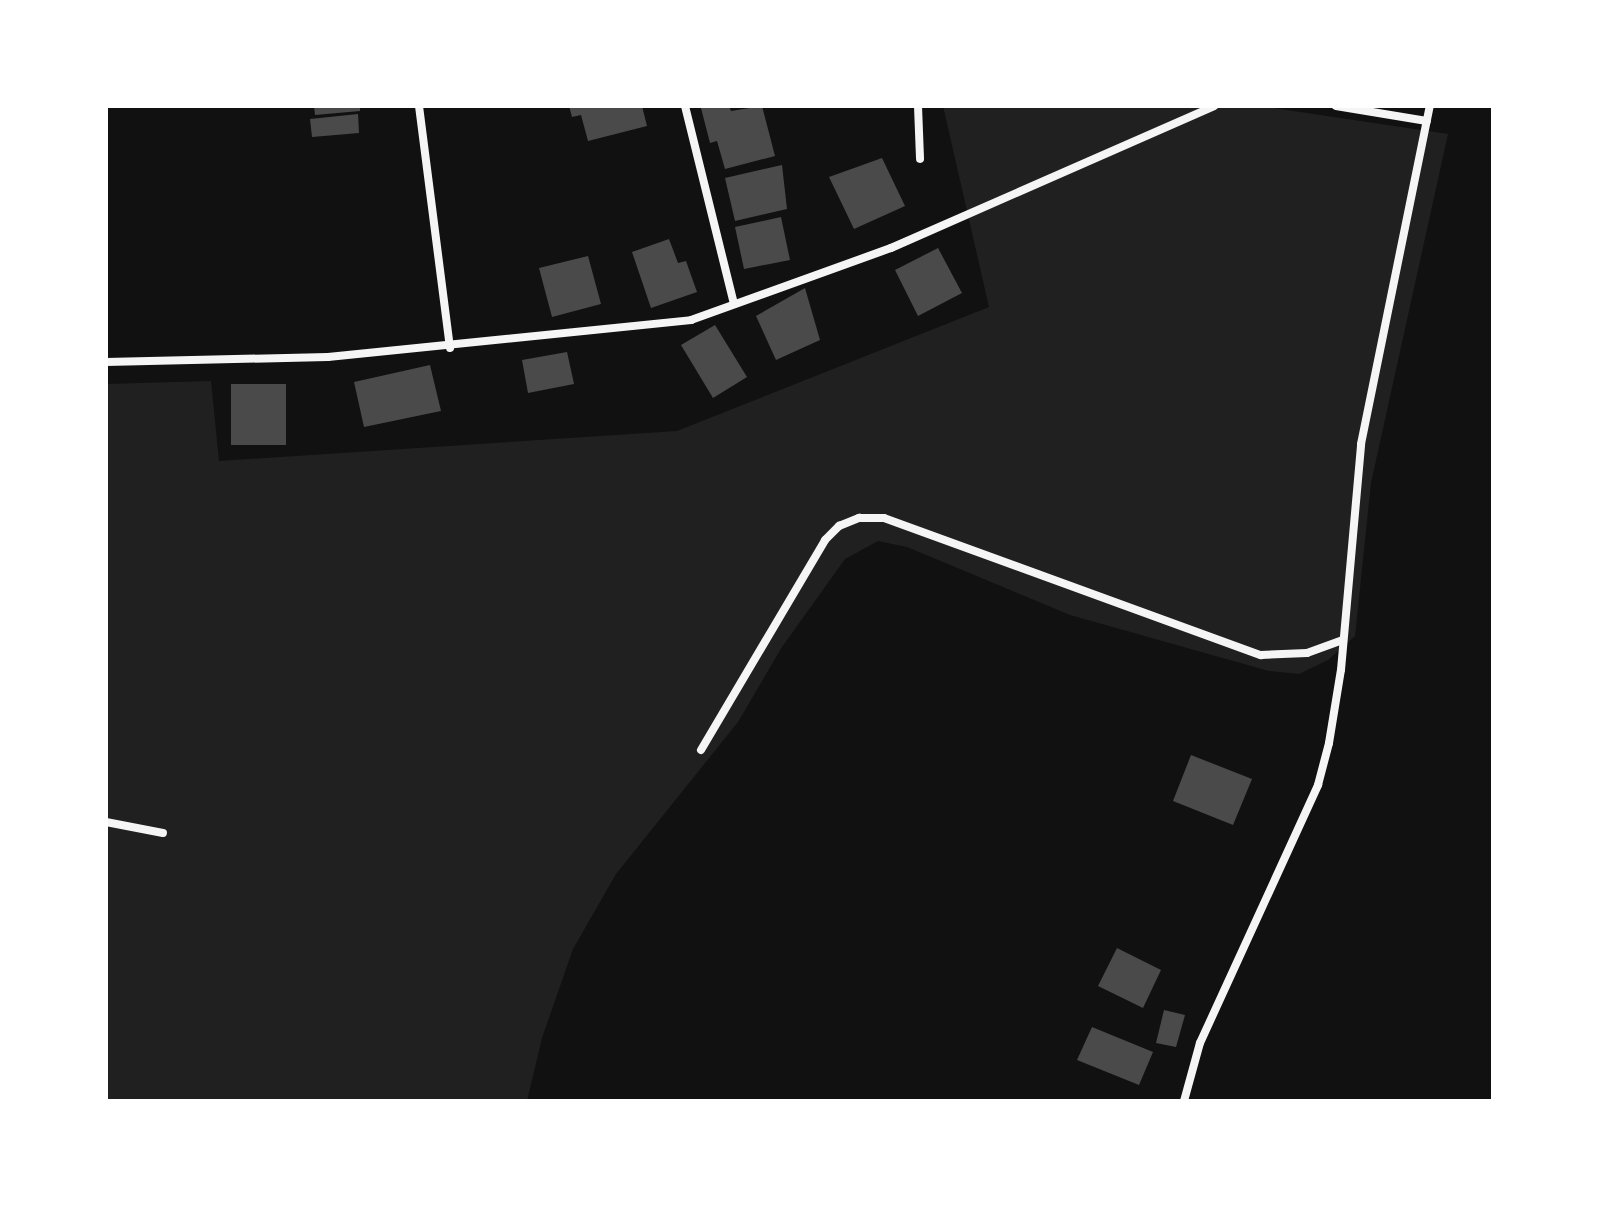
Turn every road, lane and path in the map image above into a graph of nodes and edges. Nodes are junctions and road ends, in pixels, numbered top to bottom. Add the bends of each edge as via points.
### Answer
1 (419, 106) edge
2 (685, 106) edge
3 (918, 106) edge
4 (1214, 106) edge
5 (1336, 106) edge
6 (1430, 106) edge
7 (1427, 121) junction
8 (920, 159) dead end
9 (734, 304) junction
10 (450, 348) junction
11 (106, 362) edge
12 (1343, 640) junction
13 (701, 750) dead end
14 (106, 822) edge
15 (163, 833) dead end
16 (1184, 1101) edge

1 - 10 street
2 - 9 street
3 - 8 street
4 - 9 street via 905,243
5 - 7 street
6 - 7 street
7 - 12 street via 1361,444
9 - 10 street via 657,327
10 - 11 street via 328,357
12 - 13 street via 1307,653 1261,655 884,518 859,518 839,526 825,540
12 - 16 street via 1337,699 1318,785 1200,1043
14 - 15 street

